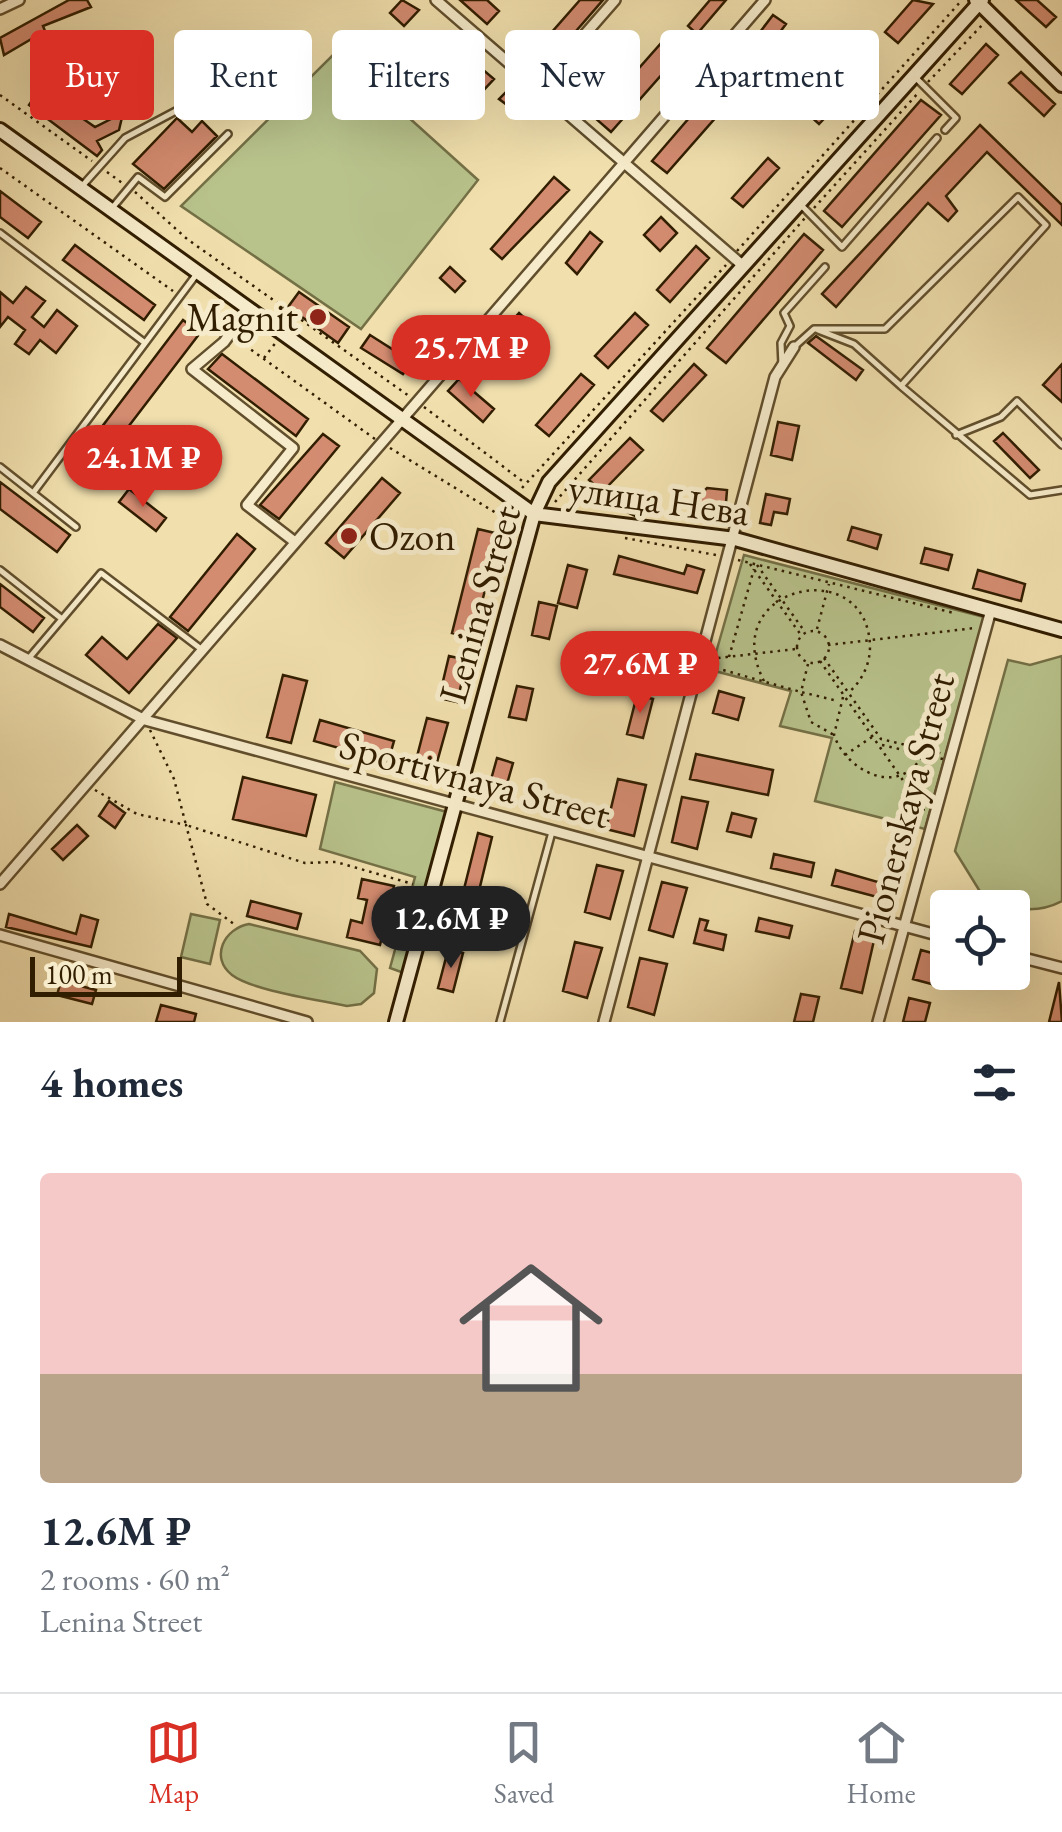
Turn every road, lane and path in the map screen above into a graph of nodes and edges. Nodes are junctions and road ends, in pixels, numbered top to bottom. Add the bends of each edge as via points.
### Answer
1 (19, 0) edge
2 (436, 0) edge
3 (615, 0) edge
4 (765, 0) edge
5 (962, 0) edge
6 (979, 1) edge
7 (0, 10) edge
8 (994, 19) junction
9 (589, 30) edge
10 (505, 60) edge
11 (913, 76) junction
12 (927, 84) junction
13 (1062, 85) edge
14 (0, 95) edge
15 (174, 112) edge
16 (575, 120) edge
17 (0, 130) edge
18 (945, 130) dead end
19 (228, 134) dead end
20 (938, 138) dead end
21 (623, 162) junction
22 (98, 165) junction
23 (0, 168) edge
24 (81, 188) junction
25 (129, 188) junction
26 (798, 202) junction
27 (111, 210) junction
28 (810, 213) junction
29 (0, 233) edge
30 (737, 260) junction
31 (825, 268) dead end
32 (198, 272) junction
33 (180, 296) junction
34 (249, 308) junction
35 (296, 316) junction
36 (290, 324) dead end
37 (814, 328) junction
38 (230, 334) junction
39 (278, 340) dead end
40 (145, 343) junction
41 (794, 346) joint
42 (264, 359) junction
43 (782, 365) junction
44 (902, 386) junction
45 (418, 402) junction
46 (404, 419) junction
47 (956, 435) junction
48 (382, 444) junction
49 (1062, 446) edge
50 (0, 468) edge
51 (1062, 490) edge
52 (33, 493) junction
53 (555, 502) dead end
54 (512, 508) dead end
55 (534, 514) junction
56 (76, 527) dead end
57 (616, 536) dead end
58 (735, 539) junction
59 (294, 542) junction
60 (730, 558) junction
61 (755, 567) junction
62 (0, 570) edge
63 (829, 582) junction
64 (827, 591) junction
65 (779, 600) junction
66 (989, 616) junction
67 (62, 618) junction
68 (977, 628) dead end
69 (1062, 630) edge
70 (816, 632) junction
71 (804, 635) junction
72 (869, 640) junction
73 (0, 645) edge
74 (828, 645) junction
75 (797, 648) junction
76 (204, 651) junction
77 (754, 654) junction
78 (729, 656) junction
79 (30, 658) junction
80 (718, 658) dead end
81 (822, 660) junction
82 (808, 662) junction
83 (716, 668) dead end
84 (764, 681) junction
85 (801, 692) junction
86 (846, 694) junction
87 (840, 702) junction
88 (146, 720) junction
89 (834, 735) junction
90 (873, 736) junction
91 (878, 744) junction
92 (923, 754) junction
93 (843, 756) junction
94 (950, 758) junction
95 (899, 774) junction
96 (86, 786) junction
97 (457, 805) junction
98 (930, 819) dead end
99 (186, 825) junction
100 (552, 831) junction
101 (648, 858) junction
102 (0, 884) edge
103 (413, 884) dead end
104 (234, 924) dead end
105 (903, 926) junction
106 (930, 933) edge
107 (0, 935) edge
108 (1030, 960) edge
109 (1062, 968) edge
110 (307, 1022) edge
111 (396, 1022) edge
112 (500, 1022) edge
113 (604, 1022) edge
114 (878, 1022) edge

1 - 7 street
2 - 10 street
3 - 9 street
4 - 21 street
5 - 30 path
6 - 8 main road
6 - 11 main road, Lenina Street
8 - 12 path via 979,26
8 - 13 main road
11 - 12 lane
11 - 26 main road, Lenina Street
12 - 18 lane via 956,118
12 - 28 path
14 - 22 path
15 - 22 lane via 125,138
16 - 21 street
17 - 24 main road, улица Нева
19 - 25 lane via 165,197 138,177
20 - 28 lane via 842,247
21 - 30 street
21 - 45 street
22 - 24 lane
22 - 25 path
23 - 33 path
24 - 27 main road, улица Нева
25 - 27 lane
25 - 35 path via 187,239
26 - 28 lane
26 - 30 main road, Lenina Street
27 - 32 main road, улица Нева
28 - 53 path
29 - 40 lane
30 - 45 path via 523,485
30 - 55 main road, Lenina Street via 549,482
31 - 43 lane via 784,312 790,326 781,343
32 - 33 lane
32 - 34 main road, улица Нева
33 - 38 path
33 - 40 lane
34 - 38 street
34 - 46 main road, улица Нева
35 - 36 path
35 - 45 path
37 - 41 lane
37 - 44 lane via 854,344
37 - 44 lane via 885,329 1018,197 1046,225
38 - 42 path
38 - 59 street via 192,369 293,448 247,505
39 - 42 path
40 - 52 lane
41 - 43 street
42 - 48 path
43 - 58 street
44 - 47 lane
45 - 46 street
46 - 48 street
46 - 55 main road, улица Нева
47 - 49 lane via 1001,417 1017,401
47 - 51 lane via 1030,495
48 - 54 path via 501,516
48 - 59 street
50 - 52 lane
52 - 56 lane
55 - 58 main road, улица Нева
55 - 97 main road, Lenina Street
57 - 60 path
58 - 60 street
58 - 66 main road, улица Нева
59 - 76 street
60 - 61 path
60 - 101 street
61 - 63 path
61 - 65 path
61 - 78 path
62 - 67 lane
63 - 64 path
63 - 66 path
64 - 65 path via 804,590
64 - 70 path
64 - 72 path via 853,605
65 - 71 path
65 - 77 path via 758,625
66 - 69 main road, улица Нева
66 - 94 street, Pionerskaya Street
67 - 76 lane via 101,572
67 - 79 lane
68 - 72 path
70 - 71 path
70 - 74 path
71 - 75 path
72 - 74 path
72 - 86 path via 866,670
73 - 79 street, Sportivnaya Street
74 - 81 path
75 - 77 path
75 - 82 path
76 - 88 street
77 - 78 path
77 - 84 path
78 - 80 path
79 - 88 street, Sportivnaya Street
81 - 82 path
81 - 86 path
82 - 85 path
83 - 84 path
84 - 85 path
85 - 87 path
85 - 89 path via 811,722
86 - 87 path
86 - 90 path
86 - 94 path via 881,738
87 - 89 path
88 - 96 street
88 - 97 street, Sportivnaya Street
88 - 99 path
89 - 93 path
90 - 91 path
90 - 93 path
91 - 92 path
91 - 95 path
92 - 94 path
92 - 95 path
93 - 95 path via 865,773
94 - 105 street, Pionerskaya Street
95 - 98 path
96 - 99 path via 137,814
96 - 102 street
97 - 100 street, Sportivnaya Street
97 - 111 main road, Lenina Street
99 - 103 path via 305,863 336,862
99 - 104 path via 208,904
100 - 101 street, Sportivnaya Street
100 - 112 lane
101 - 105 street, Sportivnaya Street
101 - 113 street
105 - 106 street, Sportivnaya Street
105 - 114 street, Pionerskaya Street
107 - 110 street
108 - 109 street

